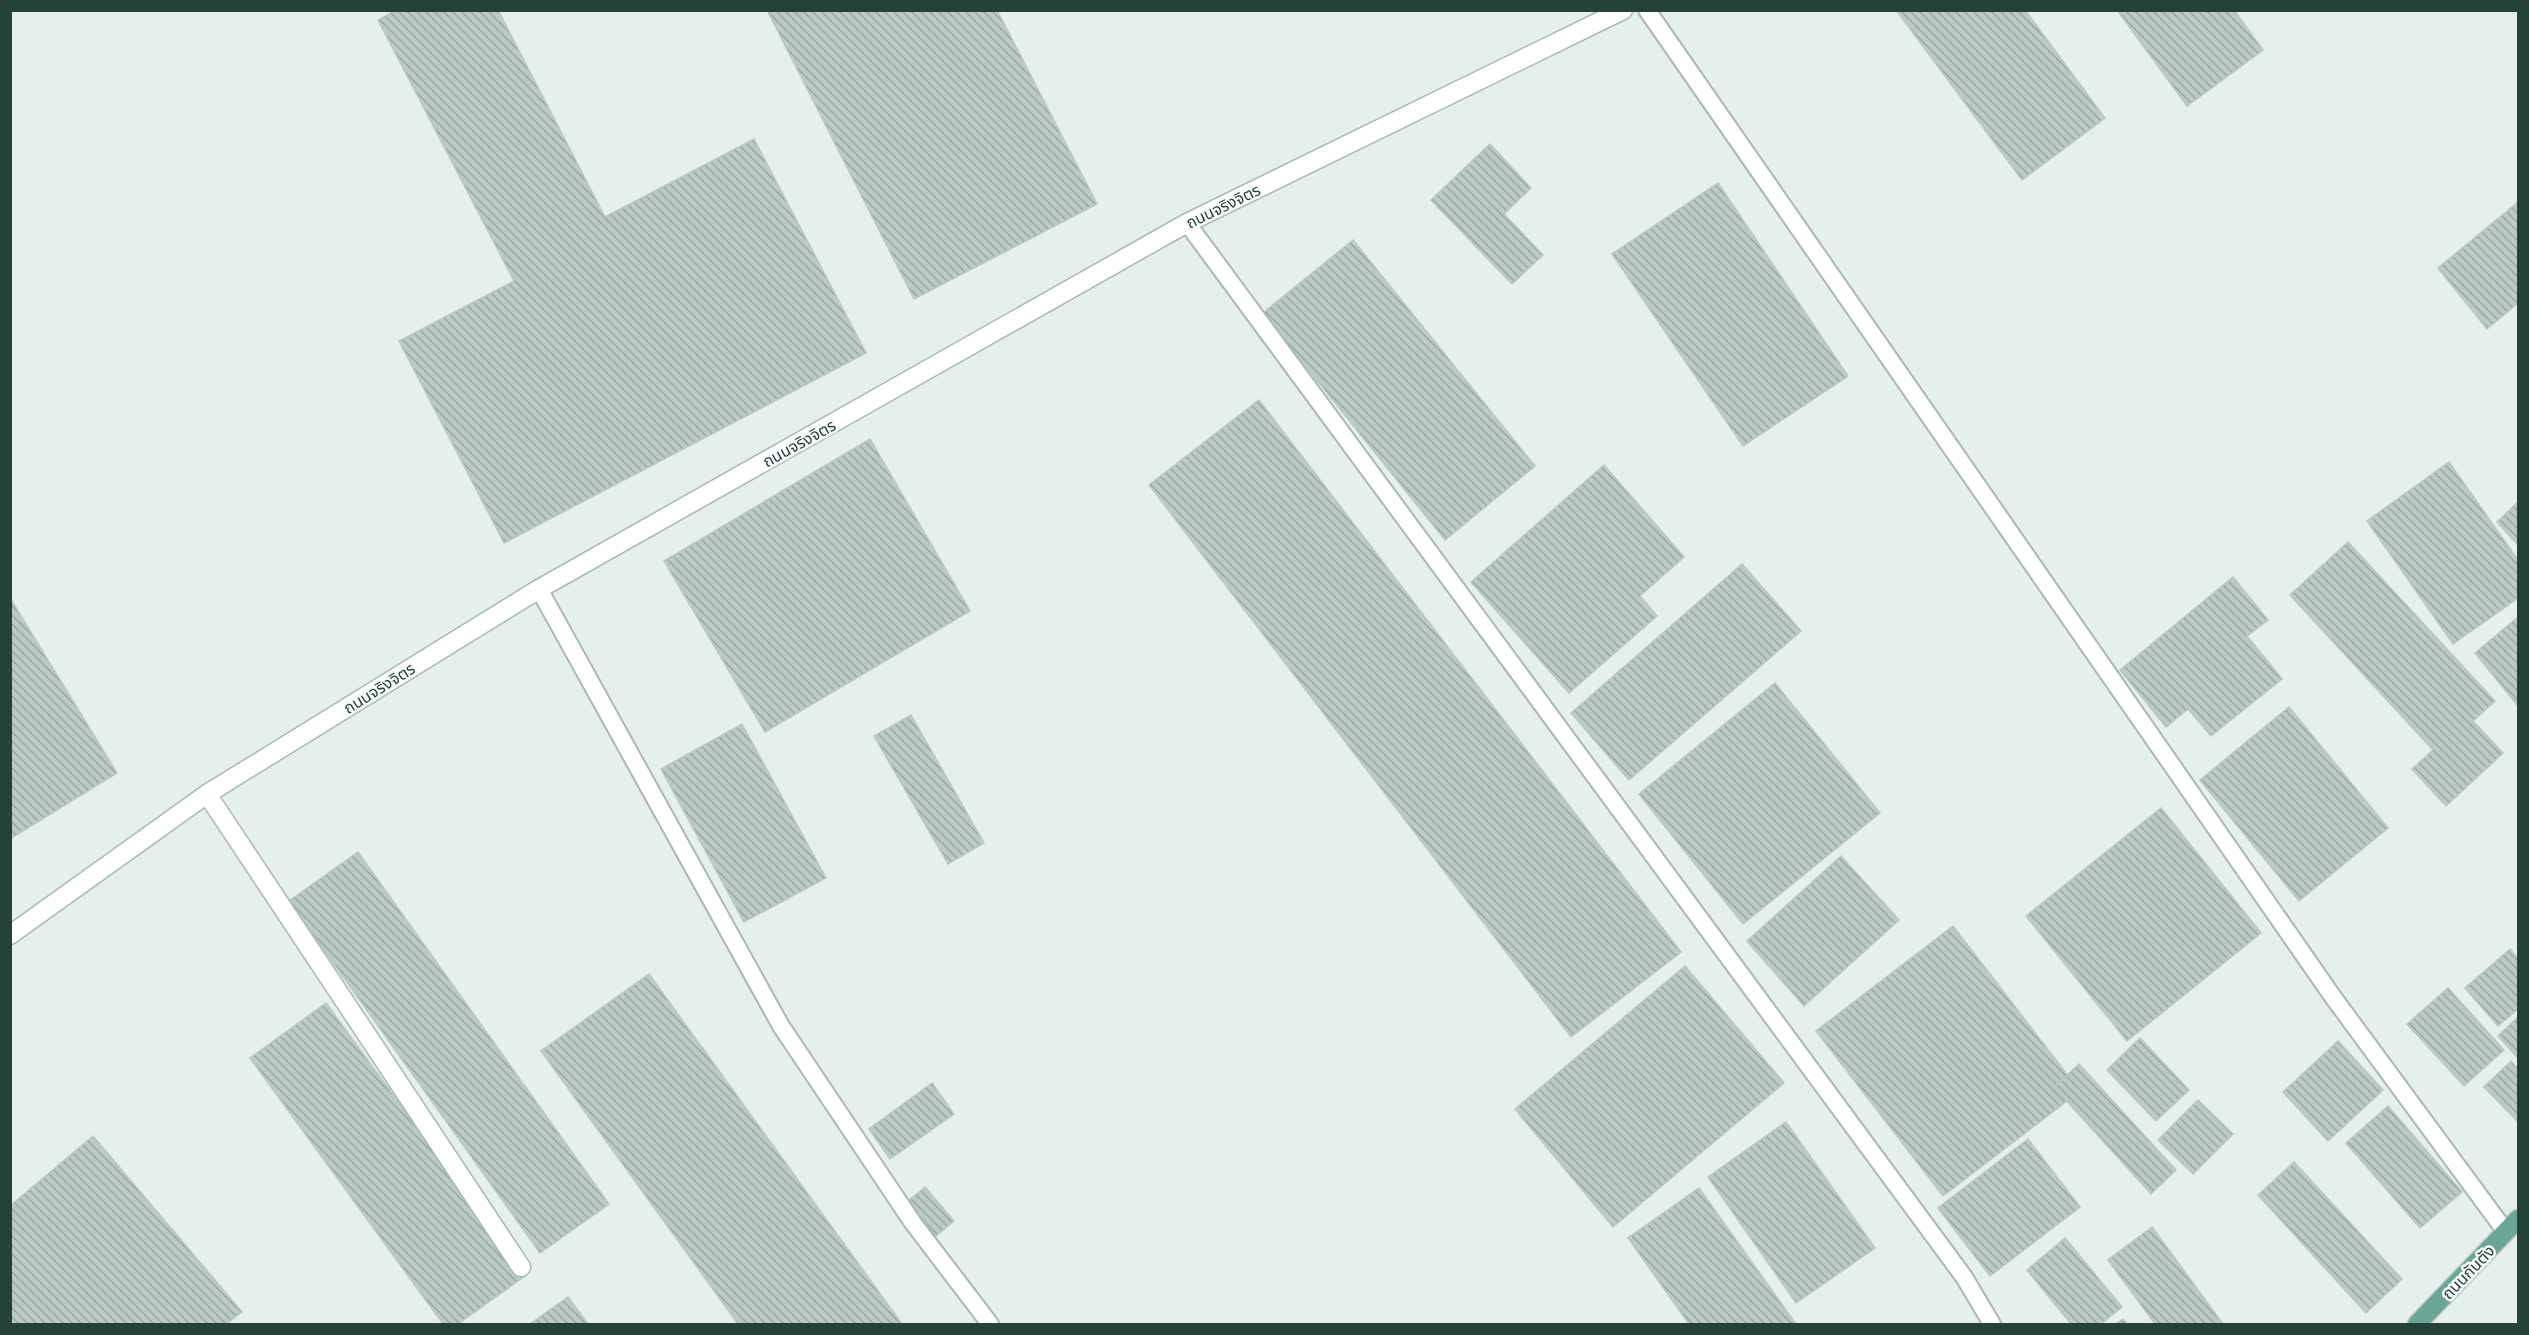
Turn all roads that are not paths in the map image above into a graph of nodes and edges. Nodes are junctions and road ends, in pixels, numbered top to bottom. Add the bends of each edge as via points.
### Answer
1 (1623, 10) edge
2 (1647, 10) edge
3 (1188, 223) junction
4 (539, 589) junction
5 (207, 794) junction
6 (10, 935) edge
7 (2512, 1226) edge
8 (521, 1267) dead end
9 (990, 1324) edge
10 (1992, 1324) edge
11 (2417, 1324) edge

1 - 3 street, ถนนจริงจิตร
2 - 7 lane via 2332,997
3 - 4 street, ถนนจริงจิตร
3 - 10 lane via 1964,1277
4 - 5 street, ถนนจริงจิตร
4 - 9 lane via 781,1026 913,1223
5 - 6 street, ถนนจริงจิตร
5 - 8 street
7 - 11 main road, ถนนกันตัง

